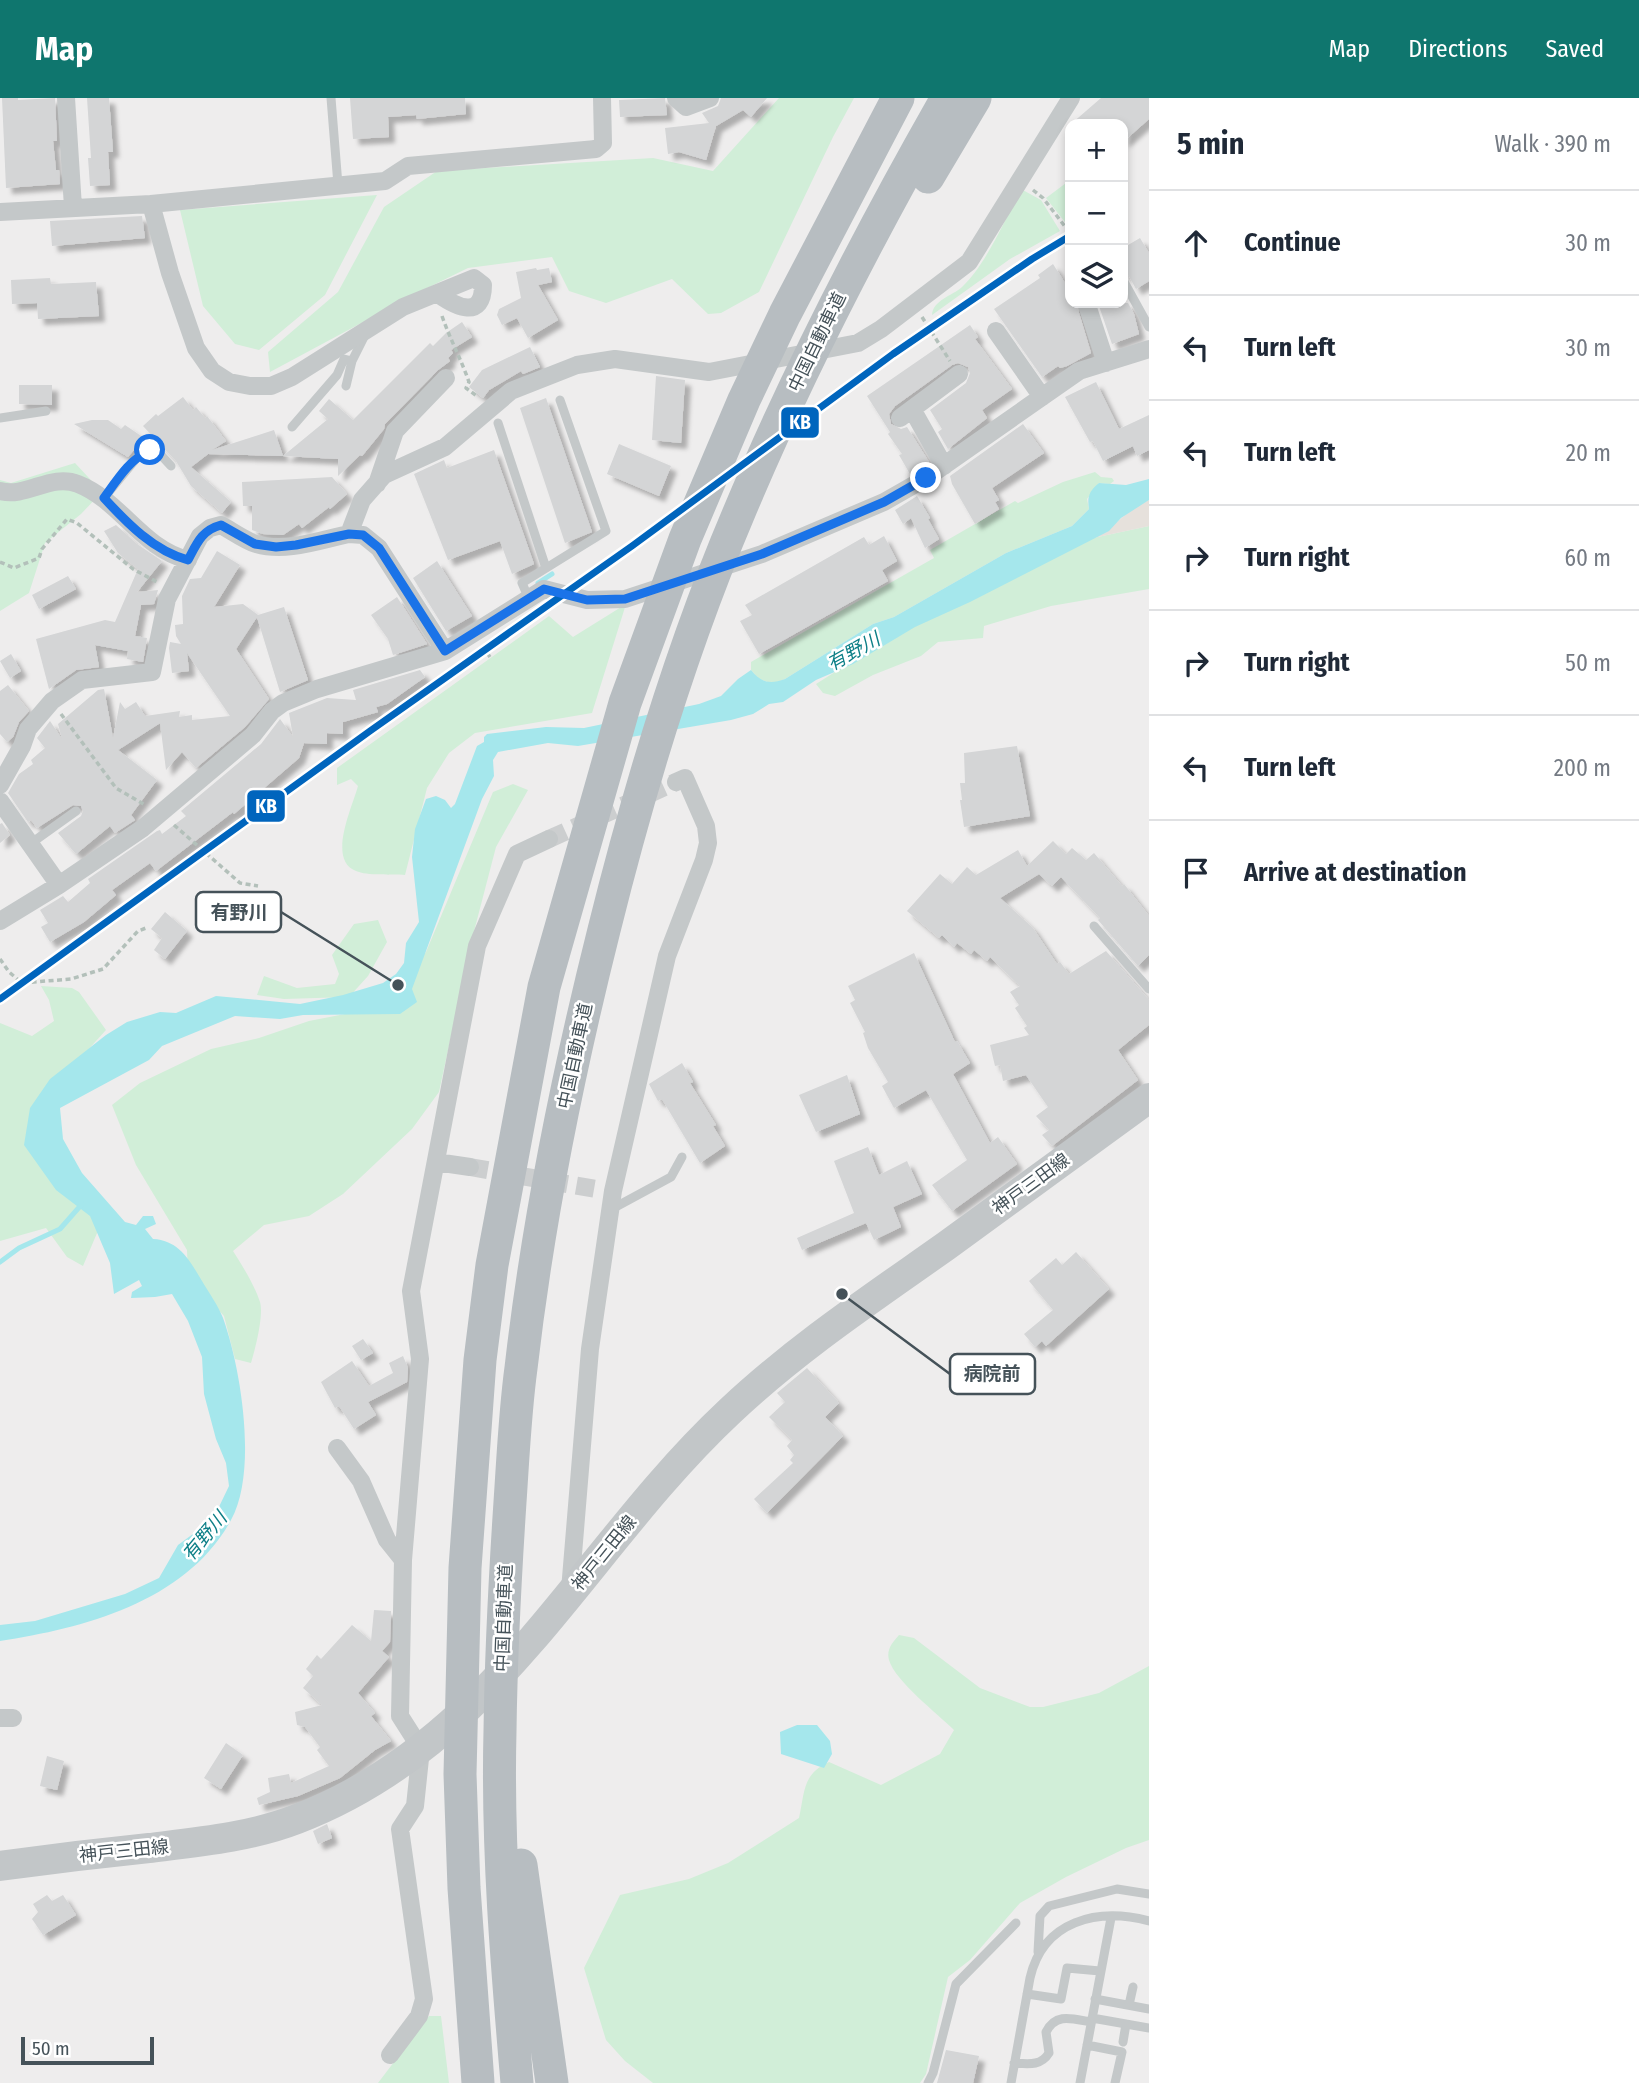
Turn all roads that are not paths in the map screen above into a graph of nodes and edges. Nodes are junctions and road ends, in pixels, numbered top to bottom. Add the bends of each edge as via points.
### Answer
1 (66, 98) edge
2 (331, 98) edge
3 (602, 98) edge
4 (676, 98) edge
5 (710, 98) edge
6 (878, 98) edge
7 (898, 98) edge
8 (947, 98) edge
9 (975, 98) edge
10 (1071, 98) edge
11 (338, 185) junction
12 (151, 204) junction
13 (73, 207) junction
14 (0, 212) edge
15 (1128, 289) edge
16 (438, 293) road end
17 (1088, 308) edge
18 (777, 312) junction
19 (1149, 327) edge
20 (368, 329) junction
21 (996, 331) dead end
22 (831, 332) junction
23 (1149, 349) edge
24 (352, 361) junction
25 (1106, 363) junction
26 (959, 374) road end
27 (446, 378) dead end
28 (346, 386) dead end
29 (1042, 397) junction
30 (560, 400) dead end
31 (46, 411) dead end
32 (494, 416) junction
33 (0, 418) edge
34 (292, 427) dead end
35 (171, 466) dead end
36 (944, 466) junction
37 (377, 484) junction
38 (0, 492) edge
39 (104, 498) junction
40 (349, 534) junction
41 (188, 560) junction
42 (546, 568) junction
43 (529, 598) junction
44 (445, 651) junction
45 (660, 781) junction
46 (0, 785) edge
47 (0, 801) edge
48 (76, 811) dead end
49 (549, 839) tunnel mouth
50 (30, 844) junction
51 (59, 885) junction
52 (0, 921) edge
53 (1094, 926) dead end
54 (1149, 989) edge
55 (1149, 1098) edge
56 (682, 1157) dead end
57 (436, 1162) junction
58 (470, 1167) tunnel mouth
59 (610, 1210) junction
60 (337, 1448) dead end
61 (403, 1560) junction
62 (570, 1594) junction
63 (500, 1734) junction
64 (421, 1749) junction
65 (0, 1866) edge
66 (1149, 1894) edge
67 (1111, 1918) junction
68 (1149, 1921) edge
69 (1016, 1923) dead end
70 (1037, 1954) junction
71 (1100, 1971) junction
72 (1133, 1987) dead end
73 (1027, 1994) junction
74 (1095, 1999) junction
75 (1129, 2005) junction
76 (1149, 2009) edge
77 (1092, 2020) junction
78 (1126, 2024) junction
79 (1149, 2028) edge
80 (1123, 2042) dead end
81 (1087, 2045) junction
82 (390, 2055) dead end
83 (1014, 2063) junction
84 (478, 2083) edge
85 (517, 2083) edge
86 (552, 2083) edge
87 (928, 2083) edge
88 (1011, 2083) edge
89 (1080, 2083) edge
90 (1115, 2083) edge

1 - 13 street
2 - 11 lane
3 - 11 street via 603,143 596,149 408,166 385,180
4 - 5 street via 686,107
6 - 18 highway via 826,191
7 - 18 highway
8 - 22 highway, 中国自動車道
9 - 22 highway
10 - 32 street via 969,262 858,343 709,372 615,359 577,365 511,391
11 - 12 street
12 - 13 street
12 - 20 street via 196,348 212,371 229,382 271,386
13 - 14 street
15 - 19 lane
16 - 20 street via 403,307
17 - 25 street
18 - 84 highway via 709,436 663,554 585,810 544,987 492,1265 471,1471 461,1678 464,1888
20 - 24 lane
21 - 29 street via 1017,347
22 - 45 highway, 中国自動車道 via 782,412 736,520 677,678
23 - 25 street
24 - 28 lane
24 - 34 lane via 344,359 337,375
25 - 29 street via 1079,371
26 - 36 street via 906,414
27 - 37 street via 395,432
29 - 36 street
30 - 42 lane via 606,531
31 - 33 lane
32 - 37 street via 445,447 384,475
32 - 42 lane
35 - 39 lane via 159,453 140,454
36 - 43 street via 884,502 762,554 625,599 587,600 544,589
37 - 40 street via 362,500
38 - 39 street via 13,495 55,481 75,482
39 - 41 street via 135,530
40 - 41 street via 276,547 255,544 221,525 200,537
40 - 44 street via 363,535 379,548
41 - 46 street via 167,599 152,672 82,680 52,701 28,729
42 - 43 lane via 522,583
43 - 44 street
44 - 51 street via 283,703 161,814
45 - 59 street via 685,778 702,815 708,843 667,956 605,1190
45 - 63 highway, 中国自動車道 via 620,867 576,1042 533,1277 512,1476
47 - 50 street
48 - 50 lane
49 - 57 street via 517,854 477,946
50 - 51 street
51 - 52 street
53 - 54 lane
55 - 62 main road, 神戸三田線 via 780,1365 699,1441
56 - 59 lane via 671,1177
57 - 58 street
57 - 61 street via 411,1291 420,1359
59 - 62 street via 590,1349
60 - 61 street via 361,1481 387,1540
61 - 64 street via 400,1716
62 - 64 main road, 神戸三田線 via 491,1687
63 - 85 highway, 中国自動車道 via 505,1935
63 - 86 highway
64 - 65 main road, 神戸三田線 via 360,1790 294,1821 196,1843
64 - 82 street via 415,1806 400,1829 424,1998 419,2016
66 - 70 lane via 1117,1889 1049,1906 1040,1916
67 - 68 lane
67 - 70 lane via 1070,1924
67 - 71 lane
69 - 87 lane via 956,1984
70 - 73 lane
71 - 73 lane via 1067,1968 1061,1999
71 - 74 lane
72 - 75 lane
73 - 83 lane
74 - 75 lane
74 - 77 lane
75 - 76 lane
77 - 78 lane
77 - 81 lane
77 - 83 lane via 1055,2019 1045,2032 1049,2053 1045,2059
78 - 79 lane
78 - 80 lane
81 - 89 lane
81 - 90 lane via 1122,2053
83 - 88 lane

